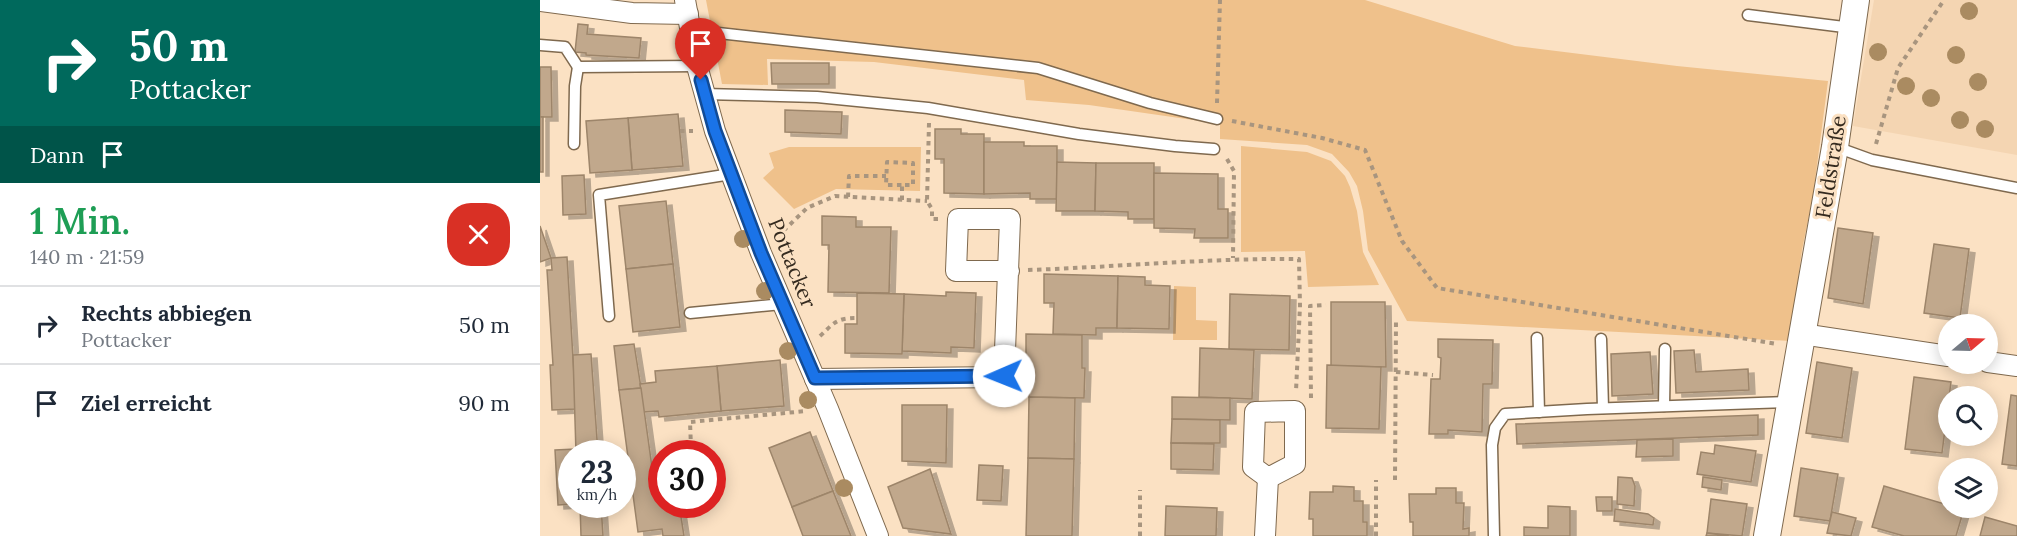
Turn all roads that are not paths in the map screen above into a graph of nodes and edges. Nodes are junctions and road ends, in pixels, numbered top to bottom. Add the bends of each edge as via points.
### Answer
1 (1856, 0) edge
2 (540, 1) edge
3 (688, 14) edge
4 (1748, 15) dead end
5 (1852, 28) junction
6 (540, 45) edge
7 (697, 66) junction
8 (578, 67) junction
9 (704, 94) junction
10 (1217, 119) road end
11 (574, 144) dead end
12 (1835, 147) junction
13 (1214, 149) dead end
14 (731, 174) junction
15 (2017, 188) edge
16 (1009, 271) junction
17 (782, 304) junction
18 (690, 313) dead end
19 (609, 316) dead end
20 (1537, 338) dead end
21 (1601, 339) dead end
22 (1801, 341) junction
23 (1665, 349) dead end
24 (1938, 355) edge
25 (1998, 363) edge
26 (2017, 366) edge
27 (815, 378) junction
28 (1790, 402) junction
29 (1664, 406) junction
30 (1603, 408) junction
31 (1539, 412) junction
32 (1268, 478) junction
33 (878, 536) edge
34 (1265, 536) edge
35 (1494, 536) edge
36 (1767, 536) edge

1 - 5 street, Feldstraße
2 - 3 street via 632,13
3 - 7 street, Pottacker
3 - 10 lane via 1038,68
4 - 5 lane
5 - 12 street, Feldstraße
6 - 8 lane via 565,47
7 - 8 lane
7 - 9 street, Pottacker
8 - 11 lane
9 - 13 lane via 817,97 928,108 1079,134
9 - 14 street, Pottacker
12 - 15 lane via 1872,160
12 - 22 street, Feldstraße
14 - 17 street, Pottacker
14 - 19 lane via 599,195
16 - 16 street via 1011,219 958,219 956,271
16 - 27 street via 1004,376
17 - 18 lane
17 - 27 street, Pottacker
20 - 31 lane
21 - 30 lane
22 - 24 street
22 - 28 street, Feldstraße
23 - 29 lane
25 - 26 street
27 - 33 street, Pottacker
28 - 29 lane
28 - 36 street, Feldstraße
29 - 30 lane
30 - 31 lane
31 - 35 lane via 1505,414 1495,428
32 - 32 street via 1253,467 1255,412 1303,405 1295,464
32 - 34 street

